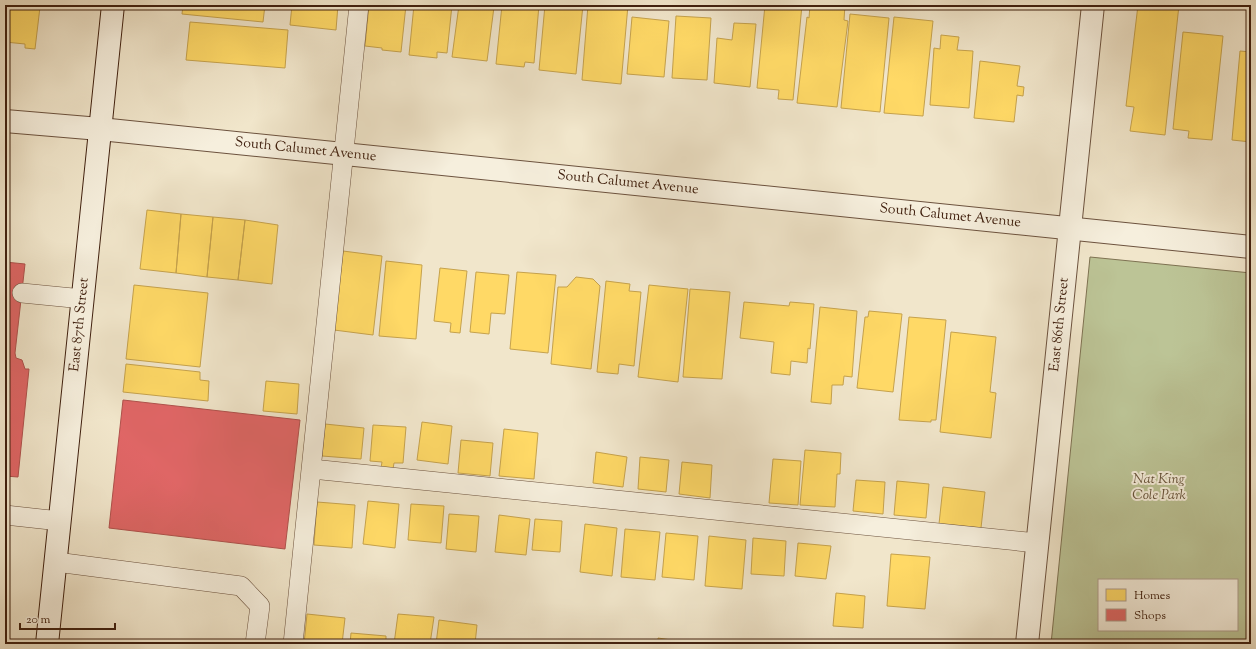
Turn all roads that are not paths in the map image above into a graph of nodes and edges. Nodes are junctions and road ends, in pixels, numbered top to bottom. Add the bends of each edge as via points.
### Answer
1 (113, 5) edge
2 (359, 5) edge
3 (1093, 5) edge
4 (5, 121) edge
5 (100, 129) junction
6 (344, 154) junction
7 (1070, 228) junction
8 (1251, 247) edge
9 (22, 293) dead end
10 (83, 299) junction
11 (312, 469) junction
12 (5, 515) edge
13 (60, 521) junction
14 (1037, 543) junction
15 (56, 562) junction
16 (47, 644) edge
17 (256, 644) edge
18 (293, 644) edge
19 (1027, 644) edge

1 - 5 street, East 87th Street
2 - 6 lane
3 - 7 street, East 86th Street
4 - 5 street, South Calumet Avenue
5 - 6 street, South Calumet Avenue
5 - 10 street, East 87th Street
6 - 7 street, South Calumet Avenue
6 - 11 lane
7 - 8 street, South Calumet Avenue
7 - 14 street, East 86th Street
9 - 10 lane
10 - 13 street, East 87th Street
11 - 14 lane
11 - 18 lane
12 - 13 lane
13 - 15 street, East 87th Street
14 - 19 street, East 86th Street
15 - 16 street, East 87th Street
15 - 17 lane via 241,586 260,606

